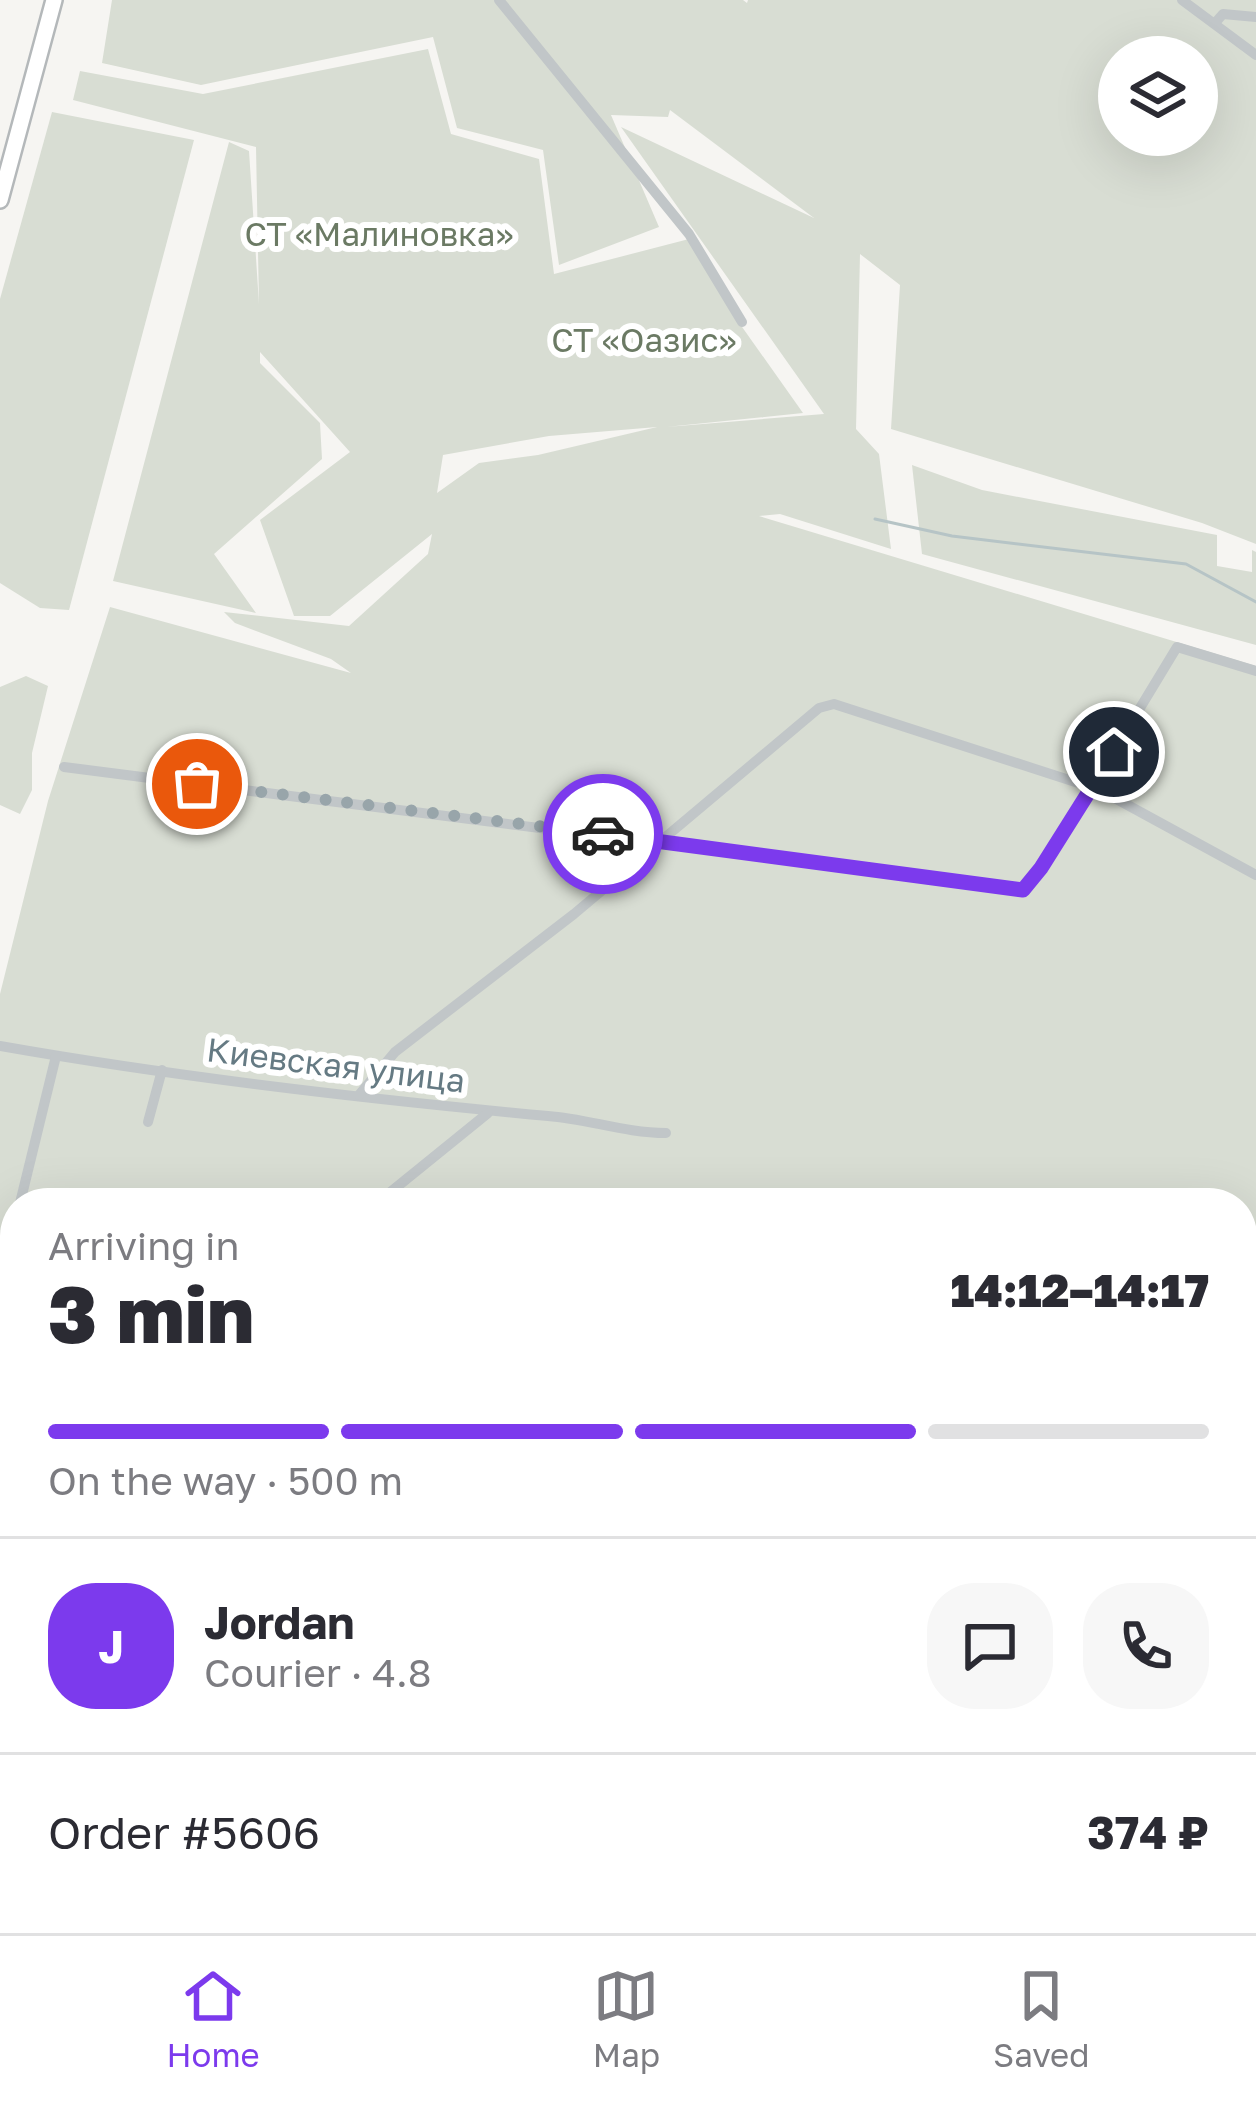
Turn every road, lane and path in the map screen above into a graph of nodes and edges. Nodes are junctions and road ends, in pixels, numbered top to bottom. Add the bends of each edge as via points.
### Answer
1 (53, 0) edge
2 (499, 0) edge
3 (1182, 0) edge
4 (1256, 17) edge
5 (1215, 23) junction
6 (1256, 55) edge
7 (0, 200) edge
8 (742, 322) dead end
9 (1256, 671) edge
10 (64, 767) dead end
11 (1091, 789) junction
12 (658, 841) junction
13 (1256, 874) edge
14 (0, 1046) edge
15 (56, 1056) junction
16 (162, 1070) junction
17 (358, 1095) junction
18 (488, 1113) junction
19 (148, 1122) dead end
20 (666, 1133) dead end
21 (24, 1188) edge
22 (396, 1188) edge

1 - 7 highway
2 - 8 street via 689,234
3 - 5 street
4 - 5 street via 1223,14
5 - 6 street
9 - 11 street via 1177,647
10 - 12 street
11 - 12 street via 1023,890
11 - 12 street via 834,704
11 - 13 street
12 - 17 street via 395,1052
14 - 15 street, Киевская улица
15 - 16 street, Киевская улица
15 - 21 street
16 - 17 street, Киевская улица
16 - 19 street
17 - 18 street, Киевская улица
18 - 20 street, Киевская улица
18 - 22 street

